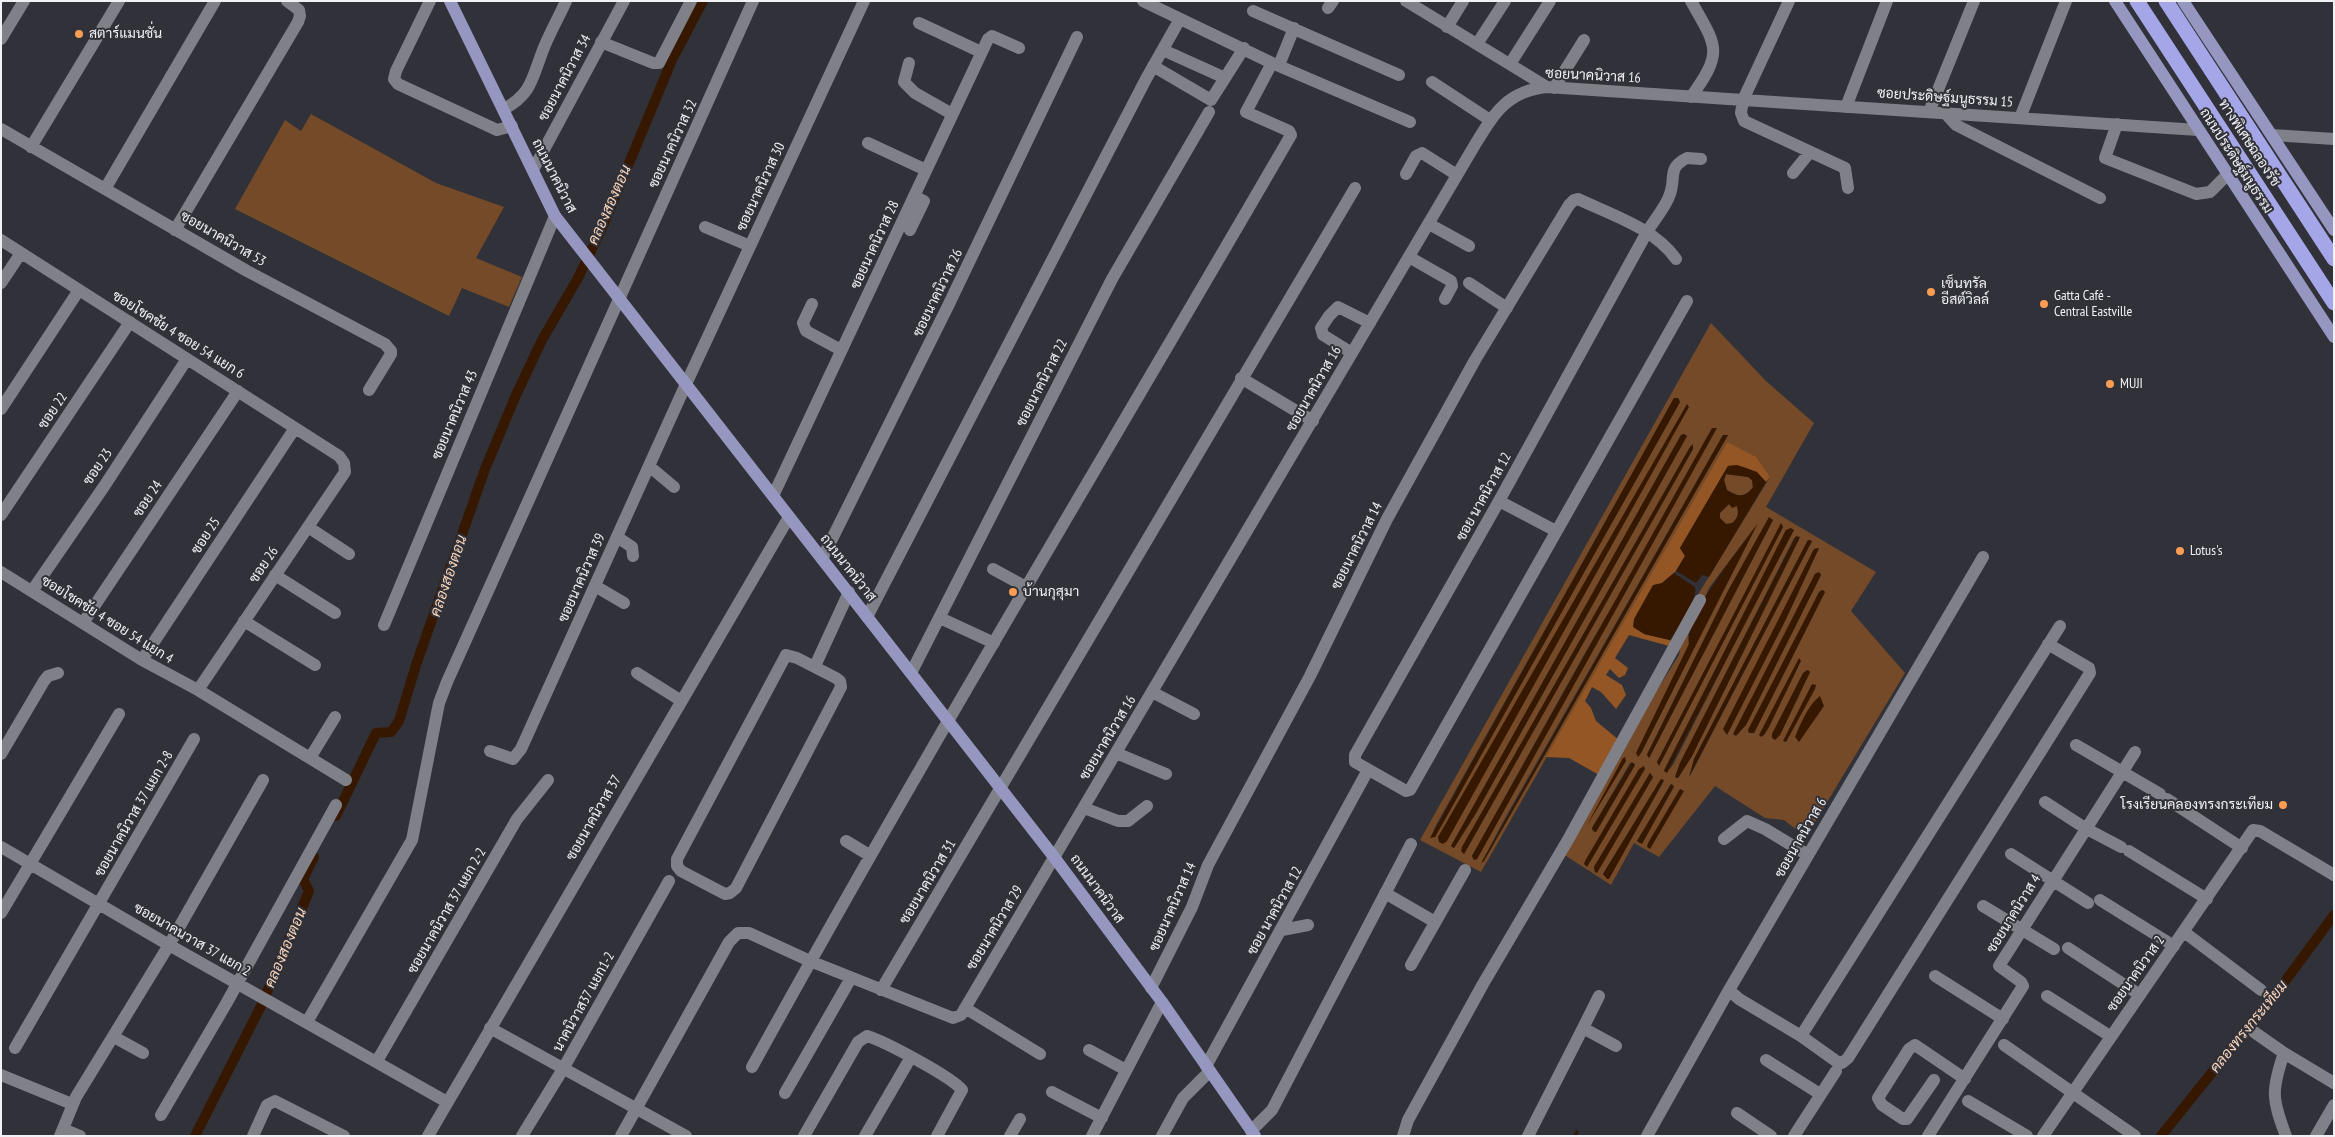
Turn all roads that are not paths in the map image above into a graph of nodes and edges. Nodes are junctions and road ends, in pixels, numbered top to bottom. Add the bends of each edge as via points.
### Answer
1 (24, 1) edge
2 (119, 1) edge
3 (215, 1) edge
4 (287, 1) edge
5 (430, 1) edge
6 (450, 1) edge
7 (566, 1) edge
8 (624, 1) edge
9 (690, 1) edge
10 (754, 1) edge
11 (864, 1) edge
12 (1143, 1) edge
13 (1406, 1) edge
14 (1463, 1) edge
15 (1505, 1) edge
16 (1550, 1) edge
17 (1691, 1) edge
18 (1789, 1) edge
19 (1887, 1) edge
20 (1974, 1) edge
21 (2066, 1) edge
22 (2115, 1) edge
23 (2137, 1) edge
24 (2166, 1) edge
25 (2184, 1) edge
26 (1253, 11) dead end
27 (1180, 19) junction
28 (919, 23) dead end
29 (1447, 26) junction
30 (1294, 28) junction
31 (1077, 37) dead end
32 (1, 39) edge
33 (1584, 40) dead end
34 (601, 42) junction
35 (1477, 44) junction
36 (1019, 48) dead end
37 (1244, 48) junction
38 (1163, 50) junction
39 (981, 52) junction
40 (909, 63) dead end
41 (1275, 64) junction
42 (1510, 64) junction
43 (1153, 66) junction
44 (1399, 75) dead end
45 (1225, 78) junction
46 (1432, 82) dead end
47 (1550, 87) junction
48 (1691, 96) junction
49 (1743, 100) junction
50 (1210, 106) junction
51 (1846, 107) junction
52 (504, 109) junction
53 (1929, 112) junction
54 (1945, 113) junction
55 (952, 114) junction
56 (2020, 118) junction
57 (1490, 120) junction
58 (1410, 122) dead end
59 (2117, 124) junction
60 (512, 126) junction
61 (1, 130) edge
62 (2198, 130) junction
63 (2272, 135) junction
64 (2334, 139) edge
65 (868, 143) dead end
66 (31, 147) junction
67 (1810, 152) junction
68 (1701, 159) dead end
69 (533, 170) junction
70 (926, 170) junction
71 (1793, 173) dead end
72 (1406, 174) dead end
73 (2228, 174) junction
74 (1457, 175) junction
75 (1354, 188) dead end
76 (1848, 188) dead end
77 (105, 189) junction
78 (914, 196) junction
79 (2100, 198) dead end
80 (555, 216) junction
81 (1429, 224) junction
82 (705, 227) dead end
83 (175, 230) junction
84 (910, 230) dead end
85 (2334, 230) edge
86 (1647, 232) junction
87 (1, 240) edge
88 (750, 246) junction
89 (1469, 246) dead end
90 (21, 253) junction
91 (1409, 257) junction
92 (2334, 258) edge
93 (1676, 259) dead end
94 (1, 283) edge
95 (1470, 284) dead end
96 (79, 290) junction
97 (618, 298) junction
98 (1444, 299) dead end
99 (1687, 301) dead end
100 (2334, 303) edge
101 (812, 304) dead end
102 (1507, 308) junction
103 (130, 322) junction
104 (1370, 323) junction
105 (2334, 337) edge
106 (841, 350) junction
107 (1352, 353) junction
108 (187, 358) junction
109 (1241, 378) junction
110 (686, 384) junction
111 (369, 390) dead end
112 (238, 391) junction
113 (1, 409) edge
114 (1313, 421) junction
115 (295, 428) junction
116 (339, 456) joint
117 (649, 466) junction
118 (674, 486) dead end
119 (773, 496) junction
120 (1499, 500) junction
121 (1, 515) edge
122 (789, 516) junction
123 (308, 527) junction
124 (1556, 531) junction
125 (617, 537) junction
126 (349, 554) dead end
127 (633, 556) dead end
128 (1983, 557) dead end
129 (822, 559) junction
130 (993, 569) dead end
131 (1, 572) edge
132 (275, 575) junction
133 (595, 586) junction
134 (1026, 588) junction
135 (32, 591) junction
136 (849, 592) junction
137 (1700, 600) dead end
138 (624, 603) dead end
139 (335, 613) dead end
140 (867, 617) junction
141 (940, 618) junction
142 (244, 621) junction
143 (83, 623) junction
144 (384, 625) dead end
145 (2060, 626) dead end
146 (994, 643) junction
147 (2048, 644) junction
148 (142, 660) junction
149 (315, 665) dead end
150 (814, 666) junction
151 (58, 673) dead end
152 (911, 673) junction
153 (637, 674) dead end
154 (198, 690) junction
155 (1152, 692) junction
156 (680, 700) junction
157 (119, 714) dead end
158 (1194, 714) dead end
159 (335, 717) dead end
160 (948, 720) junction
161 (194, 739) dead end
162 (2076, 745) dead end
163 (490, 751) dead end
164 (1116, 752) junction
165 (2135, 752) dead end
166 (1, 754) edge
167 (310, 758) junction
168 (1368, 770) junction
169 (2123, 772) junction
170 (1166, 774) dead end
171 (264, 780) dead end
172 (346, 780) dead end
173 (548, 780) dead end
174 (1001, 789) junction
175 (2045, 802) dead end
176 (336, 805) dead end
177 (1147, 806) dead end
178 (1084, 808) junction
179 (2085, 828) junction
180 (1724, 839) dead end
181 (846, 841) dead end
182 (1411, 844) dead end
183 (1, 847) edge
184 (2242, 848) junction
185 (2011, 854) dead end
186 (870, 855) junction
187 (1808, 855) junction
188 (1054, 857) junction
189 (31, 864) junction
190 (1465, 870) dead end
191 (2333, 873) edge
192 (2053, 880) junction
193 (669, 881) dead end
194 (1385, 893) junction
195 (2207, 899) junction
196 (100, 904) junction
197 (1984, 906) dead end
198 (1, 913) edge
199 (1435, 922) junction
200 (1308, 925) dead end
201 (2021, 929) junction
202 (1282, 930) junction
203 (2184, 932) junction
204 (169, 945) junction
205 (2174, 946) junction
206 (2068, 948) dead end
207 (2054, 949) dead end
208 (810, 961) junction
209 (1411, 965) dead end
210 (1935, 976) dead end
211 (851, 978) junction
212 (237, 983) junction
213 (1152, 988) junction
214 (881, 990) junction
215 (1728, 990) junction
216 (2261, 990) dead end
217 (2140, 995) junction
218 (1599, 996) dead end
219 (2048, 996) dead end
220 (1162, 1002) junction
221 (963, 1011) junction
222 (2003, 1019) junction
223 (307, 1022) junction
224 (490, 1028) junction
225 (1582, 1028) junction
226 (2254, 1032) dead end
227 (1801, 1036) junction
228 (2110, 1036) junction
229 (114, 1037) junction
230 (2004, 1045) dead end
231 (1616, 1046) dead end
232 (15, 1048) dead end
233 (1089, 1050) dead end
234 (143, 1053) dead end
235 (2284, 1053) junction
236 (1040, 1054) dead end
237 (911, 1058) junction
238 (1766, 1060) dead end
239 (377, 1061) junction
240 (752, 1067) dead end
241 (1208, 1068) junction
242 (563, 1069) junction
243 (1126, 1070) junction
244 (1836, 1071) dead end
245 (1, 1075) edge
246 (1965, 1078) junction
247 (1934, 1080) dead end
248 (2334, 1083) edge
249 (1052, 1092) dead end
250 (2073, 1092) junction
251 (785, 1093) dead end
252 (1820, 1094) junction
253 (74, 1101) junction
254 (1968, 1101) dead end
255 (448, 1102) junction
256 (2334, 1105) edge
257 (637, 1108) junction
258 (1736, 1113) dead end
259 (161, 1115) dead end
260 (1102, 1118) junction
261 (1020, 1119) dead end
262 (62, 1132) edge
263 (1253, 1133) edge
264 (683, 1135) edge
265 (80, 1136) edge
266 (253, 1136) edge
267 (344, 1136) edge
268 (428, 1136) edge
269 (522, 1136) edge
270 (621, 1136) edge
271 (804, 1136) edge
272 (865, 1136) edge
273 (937, 1136) edge
274 (1010, 1136) edge
275 (1092, 1136) edge
276 (1162, 1136) edge
277 (1403, 1136) edge
278 (1528, 1136) edge
279 (1647, 1136) edge
280 (1771, 1136) edge
281 (1794, 1136) edge
282 (1928, 1136) edge
283 (2027, 1136) edge
284 (2043, 1136) edge
285 (2135, 1136) edge
286 (2286, 1136) edge
287 (2316, 1136) edge

1 - 32 street
2 - 66 street
3 - 77 street
4 - 83 street via 299,10 298,22
5 - 60 street via 394,79 398,84 497,130
6 - 52 main road, ถนนนาคนิวาส
7 - 52 street via 543,49 532,83 519,101
8 - 34 street, ซอยนาคนิวาส 34
9 - 34 street via 660,63
10 - 97 street, ซอยนาคนิวาส 32
11 - 88 street, ซอยนาคนิวาส 30
12 - 27 street
13 - 29 street
14 - 29 street
15 - 35 street
16 - 42 street
17 - 48 street via 1714,46 1710,69
18 - 49 street
19 - 51 street
20 - 53 street
21 - 56 street
22 - 62 main road, ถนนประดิษฐ์มนูธรรม
23 - 100 highway, ทางพิเศษฉลองรัช
24 - 92 highway, ทางพิเศษฉลองรัช
25 - 63 main road
26 - 30 street
27 - 37 street
27 - 38 street
28 - 39 street
29 - 35 street
30 - 41 street
30 - 44 street
31 - 129 street, ซอยนาคนิวาส 26
33 - 47 street
34 - 69 street, ซอยนาคนิวาส 34
35 - 42 street
36 - 39 street, ซอยนาคนิวาส 28 via 992,36
37 - 41 street
37 - 45 street, ซอยนาคนิวาส 22
38 - 43 street
38 - 45 street
39 - 55 street, ซอยนาคนิวาส 28
40 - 55 street via 904,82 915,93
41 - 58 street
41 - 134 street via 1246,112 1289,131 1291,135
42 - 47 street
43 - 50 street
43 - 140 street
45 - 50 street, ซอยนาคนิวาส 22
46 - 57 street
47 - 48 street, ซอยนาคนิวาส 16
47 - 57 street, ซอยนาคนิวาส 16 via 1517,94
48 - 49 street, ซอยประดิษฐ์มนูธรรม 15
49 - 51 street, ซอยประดิษฐ์มนูธรรม 15
49 - 67 street via 1741,112 1744,122
50 - 141 street, ซอยนาคนิวาส 22 via 1112,279
51 - 53 street, ซอยประดิษฐ์มนูธรรม 15
52 - 60 main road, ถนนนาคนิวาส
53 - 54 street, ซอยประดิษฐ์มนูธรรม 15
54 - 56 street, ซอยประดิษฐ์มนูธรรม 15
54 - 79 street via 1956,125
55 - 70 street, ซอยนาคนิวาส 28
56 - 59 street, ซอยประดิษฐ์มนูธรรม 15
57 - 74 street, ซอยนาคนิวาส 16
59 - 62 street, ซอยประดิษฐ์มนูธรรม 15
59 - 73 street via 2105,158 2196,194 2210,192
60 - 69 main road, ถนนนาคนิวาส
61 - 66 street, ซอยนาคนิวาส 53
62 - 73 main road, ถนนประดิษฐ์มนูธรรม
63 - 64 street
63 - 85 main road
65 - 70 street
66 - 77 street, ซอยนาคนิวาส 53
67 - 71 street
67 - 76 street via 1845,168
68 - 86 street, ซอย นาคนิวาส 12 via 1687,158 1675,167 1670,196
69 - 80 main road, ถนนนาคนิวาส
70 - 78 street, ซอยนาคนิวาส 28
72 - 74 street via 1418,154 1422,153
73 - 105 main road, ถนนประดิษฐ์มนูธรรม
74 - 81 street, ซอยนาคนิวาส 16
75 - 109 street, ซอยนาคนิวาส 31
77 - 83 street, ซอยนาคนิวาส 53
78 - 84 street via 924,201
78 - 106 street, ซอยนาคนิวาส 28
80 - 97 main road, ถนนนาคนิวาส
80 - 144 street, ซอยนาคนิวาส 43
81 - 89 street
81 - 91 street, ซอยนาคนิวาส 16
82 - 88 street
83 - 111 street, ซอยนาคนิวาส 53 via 388,347 391,354
86 - 93 street via 1667,245
86 - 102 street, ซอยนาคนิวาส 14 via 1578,199 1574,200
86 - 120 street, ซอย นาคนิวาส 12
87 - 90 street, ซอยโชคชัย 4 ซอย 54 แยก 6
88 - 110 street, ซอยนาคนิวาส 30
90 - 94 street
90 - 96 street, ซอยโชคชัย 4 ซอย 54 แยก 6
91 - 98 street via 1451,281 1452,286
91 - 104 street, ซอยนาคนิวาส 16
95 - 102 street
96 - 103 street, ซอยโชคชัย 4 ซอย 54 แยก 6
96 - 113 street
97 - 110 main road, ถนนนาคนิวาส
97 - 223 street, ซอยนาคนิวาส 32 via 442,695 412,840
99 - 124 street
101 - 106 street via 803,323 806,332
102 - 213 street, ซอยนาคนิวาส 14 via 1387,519 1310,676 1208,865 1192,907
103 - 108 street, ซอยโชคชัย 4 ซอย 54 แยก 6
103 - 121 street, ซอย 22
104 - 107 street, ซอยนาคนิวาส 16
104 - 107 street via 1338,307 1321,328 1323,335
106 - 119 street, ซอยนาคนิวาส 28
107 - 114 street, ซอยนาคนิวาส 16
108 - 112 street, ซอยโชคชัย 4 ซอย 54 แยก 6
108 - 135 street, ซอย 23
109 - 114 street
109 - 174 street, ซอยนาคนิวาส 31
110 - 117 street, ซอยนาคนิวาส 39
110 - 119 main road, ถนนนาคนิวาส
112 - 115 street, ซอยโชคชัย 4 ซอย 54 แยก 6
112 - 143 street, ซอย 24
114 - 155 street, ซอยนาคนิวาส 16
115 - 116 street, ซอยโชคชัย 4 ซอย 54 แยก 6
115 - 148 street, ซอย 25
116 - 123 street, ซอย 26 via 345,472
117 - 118 street
117 - 125 street, ซอยนาคนิวาส 39
119 - 122 main road, ถนนนาคนิวาส
120 - 124 street
120 - 168 street, ซอย นาคนิวาส 12 via 1355,755 1355,762
122 - 129 main road, ถนนนาคนิวาส
122 - 156 street, ซอยนาคนิวาส 37
123 - 126 street
123 - 132 street, ซอย 26
124 - 168 street, ซอย นาคนิวาส 12 via 1410,790 1406,791
125 - 127 street via 632,546
125 - 133 street, ซอยนาคนิวาส 39
128 - 187 street, ซอยนาคนิวาส 6
129 - 136 main road, ถนนนาคนิวาส
130 - 134 street
131 - 135 street, ซอยโชคชัย 4 ซอย 54 แยก 4
132 - 139 street
132 - 142 street, ซอย 26
133 - 138 street
133 - 163 street, ซอยนาคนิวาส 39 via 516,757
134 - 146 street
135 - 143 street, ซอยโชคชัย 4 ซอย 54 แยก 4
136 - 140 main road, ถนนนาคนิวาส
136 - 150 street
137 - 277 street via 1569,838 1483,984 1408,1120
140 - 152 main road, ถนนนาคนิวาส
141 - 146 street
141 - 152 street, ซอยนาคนิวาส 22
142 - 149 street
142 - 154 street, ซอย 26
143 - 148 street, ซอยโชคชัย 4 ซอย 54 แยก 4
145 - 147 street
146 - 160 street
147 - 227 street
147 - 227 street via 2087,667 2090,673 1848,1058 1842,1063 1836,1061
148 - 154 street, ซอยโชคชัย 4 ซอย 54 แยก 4
150 - 150 street via 840,681 840,687 736,888 725,894 681,871 677,859 783,658 790,655
151 - 166 street via 48,676
152 - 160 main road, ถนนนาคนิวาส
153 - 156 street
154 - 167 street, ซอยโชคชัย 4 ซอย 54 แยก 4
155 - 158 street
155 - 164 street, ซอยนาคนิวาส 16
156 - 224 street, ซอยนาคนิวาส 37
157 - 189 street
159 - 167 street
160 - 174 main road, ถนนนาคนิวาส
160 - 186 street
161 - 196 street, ซอยนาคนิวาส 37 แยก 2-8
162 - 169 street
164 - 170 street
164 - 178 street, ซอยนาคนิวาส 16
165 - 169 street, ซอยนาคนิวาส 4
167 - 172 street, ซอยโชคชัย 4 ซอย 54 แยก 4
168 - 202 street, ซอย นาคนิวาส 12
169 - 179 street, ซอยนาคนิวาส 4
169 - 184 street
171 - 204 street
173 - 239 street, ซอยนาคนิวาส 37 แยก 2-2 via 517,819
174 - 188 main road, ถนนนาคนิวาส
174 - 214 street, ซอยนาคนิวาส 31
175 - 179 street
176 - 212 street
177 - 178 street via 1128,821 1118,821
178 - 188 street, ซอยนาคนิวาส 16
179 - 192 street, ซอยนาคนิวาส 4
179 - 195 street
180 - 187 street via 1747,821 1765,828
181 - 186 street
182 - 194 street
183 - 189 street, ซอยนาคนวาส 37 แยก 2
184 - 191 street, ซอยนาคนิวาส 2 via 2254,829
184 - 195 street, ซอยนาคนิวาส 2
185 - 192 street
186 - 208 street
187 - 215 street, ซอยนาคนิวาส 6
188 - 213 main road, ถนนนาคนิวาส
188 - 221 street, ซอยนาคนิวาส 29
189 - 196 street, ซอยนาคนวาส 37 แยก 2
189 - 198 street
190 - 199 street
192 - 201 street, ซอยนาคนิวาส 4
192 - 205 street
193 - 242 street, นาคนิวาส37 แยก1-2
194 - 199 street
194 - 263 street via 1272,1110
195 - 203 street, ซอยนาคนิวาส 2
196 - 204 street, ซอยนาคนวาส 37 แยก 2
196 - 232 street, ซอยนาคนิวาส 37 แยก 2-8
197 - 201 street
199 - 209 street
200 - 202 street
201 - 207 street
201 - 222 street, ซอยนาคนิวาส 4 via 1999,966 2023,986
202 - 241 street, ซอย นาคนิวาส 12
203 - 205 street, ซอยนาคนิวาส 2
203 - 216 street
204 - 212 street, ซอยนาคนวาส 37 แยก 2
204 - 229 street
205 - 217 street, ซอยนาคนิวาส 2
206 - 217 street
208 - 211 street
208 - 240 street
208 - 257 street via 749,933 734,936
210 - 222 street
211 - 214 street
211 - 251 street
212 - 223 street, ซอยนาคนวาส 37 แยก 2
212 - 259 street
213 - 220 main road, ถนนนาคนิวาส
214 - 221 street via 953,1018
215 - 227 street
215 - 279 street, ซอยนาคนิวาส 6
217 - 228 street, ซอยนาคนิวาส 2
218 - 225 street
219 - 228 street
220 - 241 main road, ถนนนาคนิวาส
220 - 243 street
221 - 236 street
222 - 246 street, ซอยนาคนิวาส 4
223 - 239 street, ซอยนาคนวาส 37 แยก 2
224 - 242 street
224 - 255 street, ซอยนาคนิวาส 37
225 - 231 street
225 - 278 street
226 - 235 street
228 - 250 street, ซอยนาคนิวาส 2
229 - 234 street
229 - 253 street
230 - 250 street
233 - 243 street
235 - 248 street
235 - 286 street via 2274,1081 2274,1100
237 - 271 street via 867,1036 858,1042
237 - 272 street
237 - 273 street via 962,1090
238 - 252 street
239 - 255 street, ซอยนาคนวาส 37 แยก 2
241 - 263 main road, ถนนนาคนิวาส
241 - 276 street, ซอย นาคนิวาส 12 via 1183,1098
242 - 257 street
242 - 269 street, นาคนิวาส37 แยก1-2
243 - 260 street
244 - 252 street
245 - 253 street
246 - 247 street via 1915,1045 1909,1049 1878,1098 1882,1105 1907,1119
246 - 282 street, ซอยนาคนิวาส 4
249 - 260 street
250 - 284 street, ซอยนาคนิวาส 2
250 - 285 street
252 - 281 street
253 - 262 street
254 - 283 street
255 - 268 street, ซอยนาคนิวาส 37
256 - 287 street
257 - 264 street
257 - 270 street
258 - 280 street
260 - 275 street
261 - 274 street
262 - 265 street
266 - 267 street via 267,1105 275,1101

